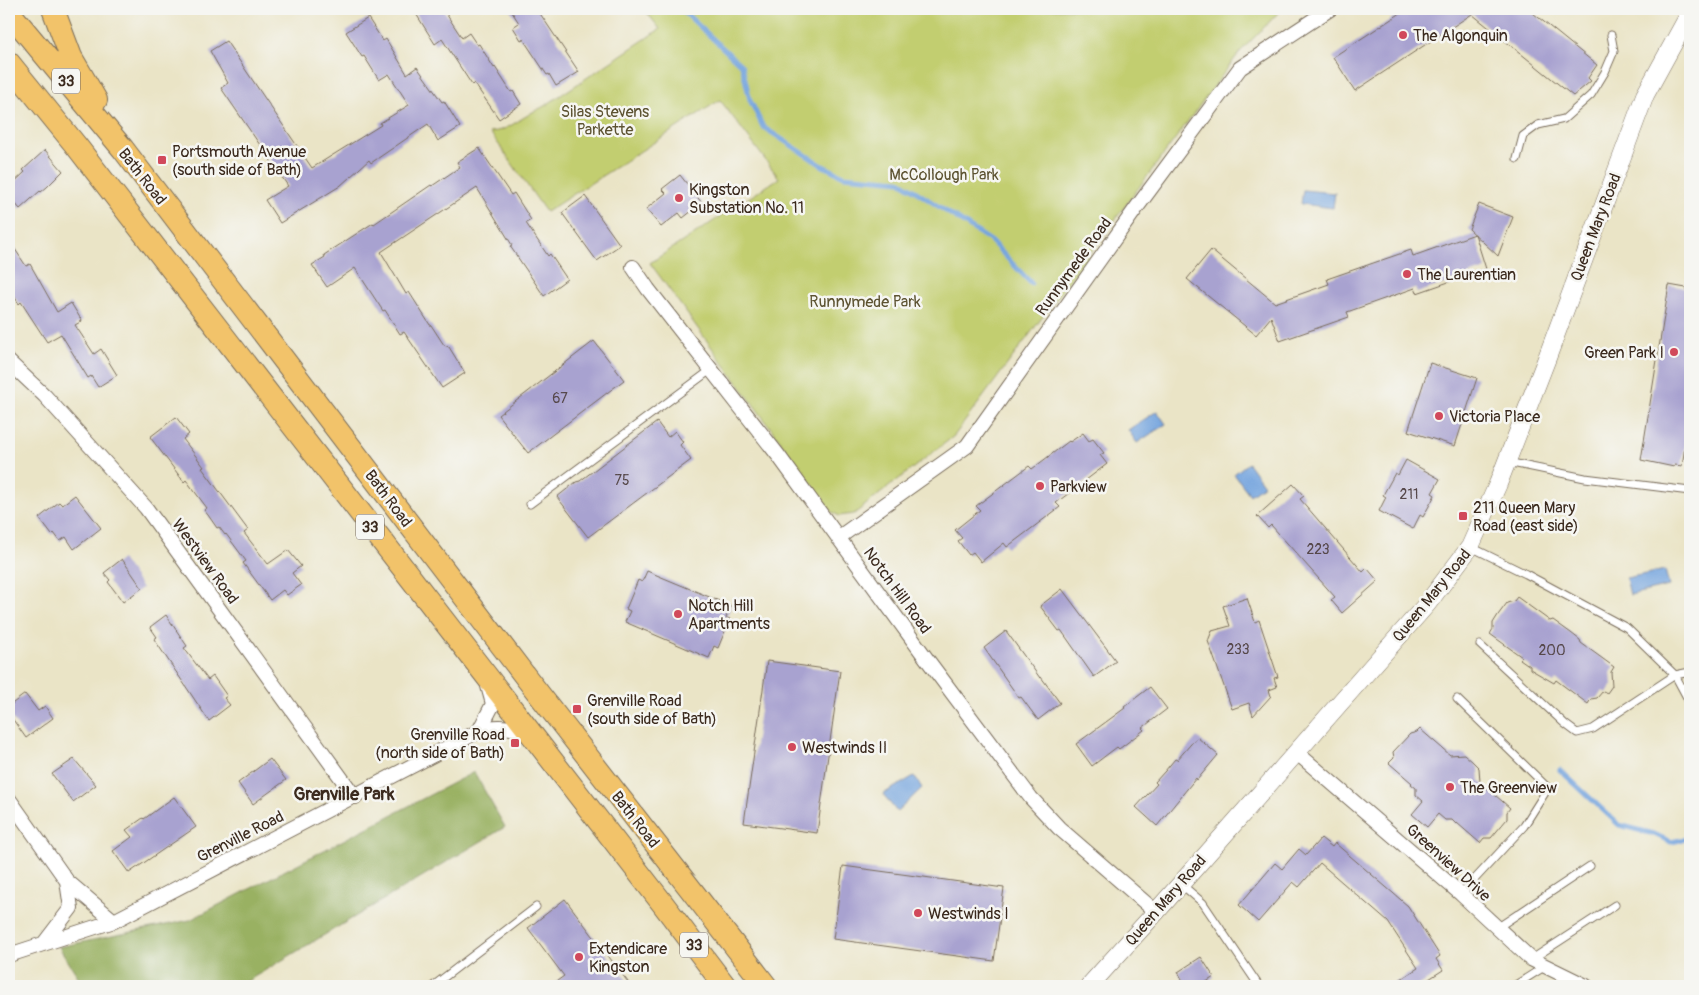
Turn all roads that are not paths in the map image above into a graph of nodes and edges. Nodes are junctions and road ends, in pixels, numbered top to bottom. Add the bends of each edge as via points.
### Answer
1 (53, 9) edge
2 (1330, 9) edge
3 (9, 12) edge
4 (1690, 13) edge
5 (1611, 35) dead end
6 (9, 62) edge
7 (123, 149) junction
8 (1517, 159) dead end
9 (633, 267) dead end
10 (9, 362) edge
11 (712, 369) junction
12 (1506, 462) junction
13 (1690, 491) edge
14 (530, 504) dead end
15 (838, 538) junction
16 (1470, 547) junction
17 (1480, 645) dead end
18 (1690, 672) edge
19 (1675, 675) junction
20 (485, 676) junction
21 (1457, 699) dead end
22 (1690, 703) edge
23 (480, 731) junction
24 (528, 732) junction
25 (1296, 752) junction
26 (355, 797) junction
27 (9, 798) edge
28 (1590, 866) dead end
29 (67, 881) junction
30 (1180, 883) junction
31 (1460, 894) junction
32 (1615, 905) dead end
33 (536, 907) dead end
34 (1156, 912) junction
35 (114, 921) junction
36 (1496, 928) junction
37 (45, 942) junction
38 (9, 955) edge
39 (1531, 959) junction
40 (1544, 966) junction
41 (433, 986) edge
42 (725, 986) edge
43 (766, 986) edge
44 (1089, 986) edge
45 (1259, 986) edge
46 (1514, 986) edge
47 (1586, 986) edge

1 - 7 main road via 71,57
2 - 15 street, Runnymede Road via 1240,68 967,446
3 - 7 main road, Bath Road / 33
4 - 12 street, Queen Mary Road via 1645,95
5 - 8 lane via 1614,50 1591,95 1564,119 1538,125 1524,136
6 - 20 main road, Bath Road / 33
7 - 43 main road, Bath Road / 33
9 - 11 street, Notch Hill Road
10 - 26 street, Westview Road via 45,396 146,508
11 - 14 lane
11 - 15 street, Notch Hill Road
12 - 13 lane via 1585,478
12 - 16 street, Queen Mary Road
15 - 34 street, Notch Hill Road via 1031,798 1059,828
16 - 19 lane via 1626,628
16 - 25 street, Queen Mary Road via 1427,604
17 - 19 lane via 1577,733 1593,729
18 - 19 lane
19 - 22 lane
20 - 23 street via 493,704
20 - 24 main road, Bath Road / 33
21 - 31 lane via 1548,788 1524,826
23 - 24 street, Grenville Road via 501,726
23 - 26 street, Grenville Road
24 - 42 main road, Bath Road / 33
25 - 30 street, Queen Mary Road
25 - 31 street, Greenview Drive
26 - 35 street, Grenville Road
27 - 29 street
28 - 36 lane
29 - 35 street
29 - 37 street via 71,908
30 - 34 street, Queen Mary Road
30 - 45 lane via 1203,903
31 - 36 street, Greenview Drive
32 - 39 lane
33 - 41 lane
34 - 44 street, Queen Mary Road
35 - 37 street, Grenville Road
36 - 39 street, Greenview Drive
37 - 38 street, Grenville Road
39 - 40 street, Greenview Drive
40 - 46 lane
40 - 47 street, Greenview Drive

